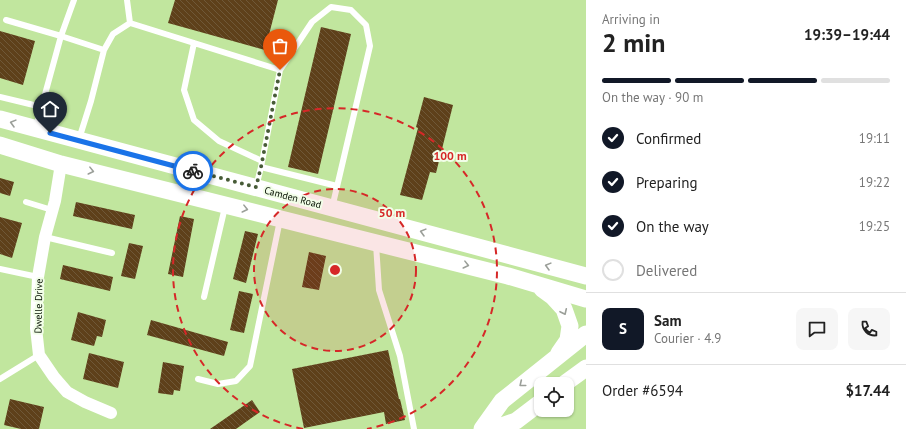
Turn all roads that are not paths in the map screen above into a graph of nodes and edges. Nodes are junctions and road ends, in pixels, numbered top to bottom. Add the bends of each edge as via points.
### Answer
1 (74, 0) edge
2 (127, 0) edge
3 (6, 20) dead end
4 (130, 23) junction
5 (60, 36) junction
6 (194, 43) junction
7 (104, 50) junction
8 (280, 70) junction
9 (0, 97) edge
10 (42, 107) junction
11 (0, 119) edge
12 (36, 129) junction
13 (79, 140) junction
14 (0, 145) edge
15 (61, 164) junction
16 (262, 164) junction
17 (338, 183) junction
18 (256, 187) junction
19 (26, 202) dead end
20 (226, 205) junction
21 (332, 208) junction
22 (52, 210) junction
23 (280, 218) junction
24 (45, 237) junction
25 (375, 242) junction
26 (112, 253) dead end
27 (0, 269) edge
28 (586, 276) edge
29 (38, 277) junction
30 (538, 285) junction
31 (204, 297) dead end
32 (586, 299) edge
33 (586, 334) edge
34 (39, 355) junction
35 (555, 359) junction
36 (586, 368) edge
37 (574, 377) edge
38 (0, 379) edge
39 (198, 379) dead end
40 (534, 407) edge
41 (111, 413) dead end
42 (414, 429) edge
43 (482, 429) edge
44 (494, 429) edge

1 - 5 lane
2 - 4 lane
3 - 5 lane
4 - 6 lane
4 - 7 lane via 113,34
5 - 7 lane
5 - 10 lane
6 - 8 lane
6 - 16 lane via 184,90 194,120 220,141
7 - 13 lane
8 - 16 lane
8 - 17 lane via 312,22 331,7 351,10 366,25 370,46
9 - 10 lane
10 - 12 lane
12 -> 11 street, Camden Road
12 - 13 street, Camden Road
13 - 18 street, Camden Road
14 - 15 street
15 -> 20 street
15 - 22 street, Dwelle Drive
16 - 17 lane
16 - 18 lane
17 - 21 lane
18 - 21 street, Camden Road
19 - 22 lane
20 -> 23 street
20 - 31 lane
28 -> 21 street, Camden Road
22 - 24 street, Dwelle Drive
23 - 25 street
23 - 39 lane via 250,366 236,381 218,384
24 - 26 lane
24 - 29 street, Dwelle Drive
25 -> 30 street
25 - 42 lane via 379,290 400,356
27 - 29 lane
29 - 34 street, Dwelle Drive via 36,328
30 - 32 street
30 -> 35 street via 564,309 570,326 568,340
33 - 35 street
34 - 38 lane
34 - 41 street, Dwelle Drive via 67,392
35 -> 43 street via 502,401
36 - 37 street
40 - 44 street via 516,420

